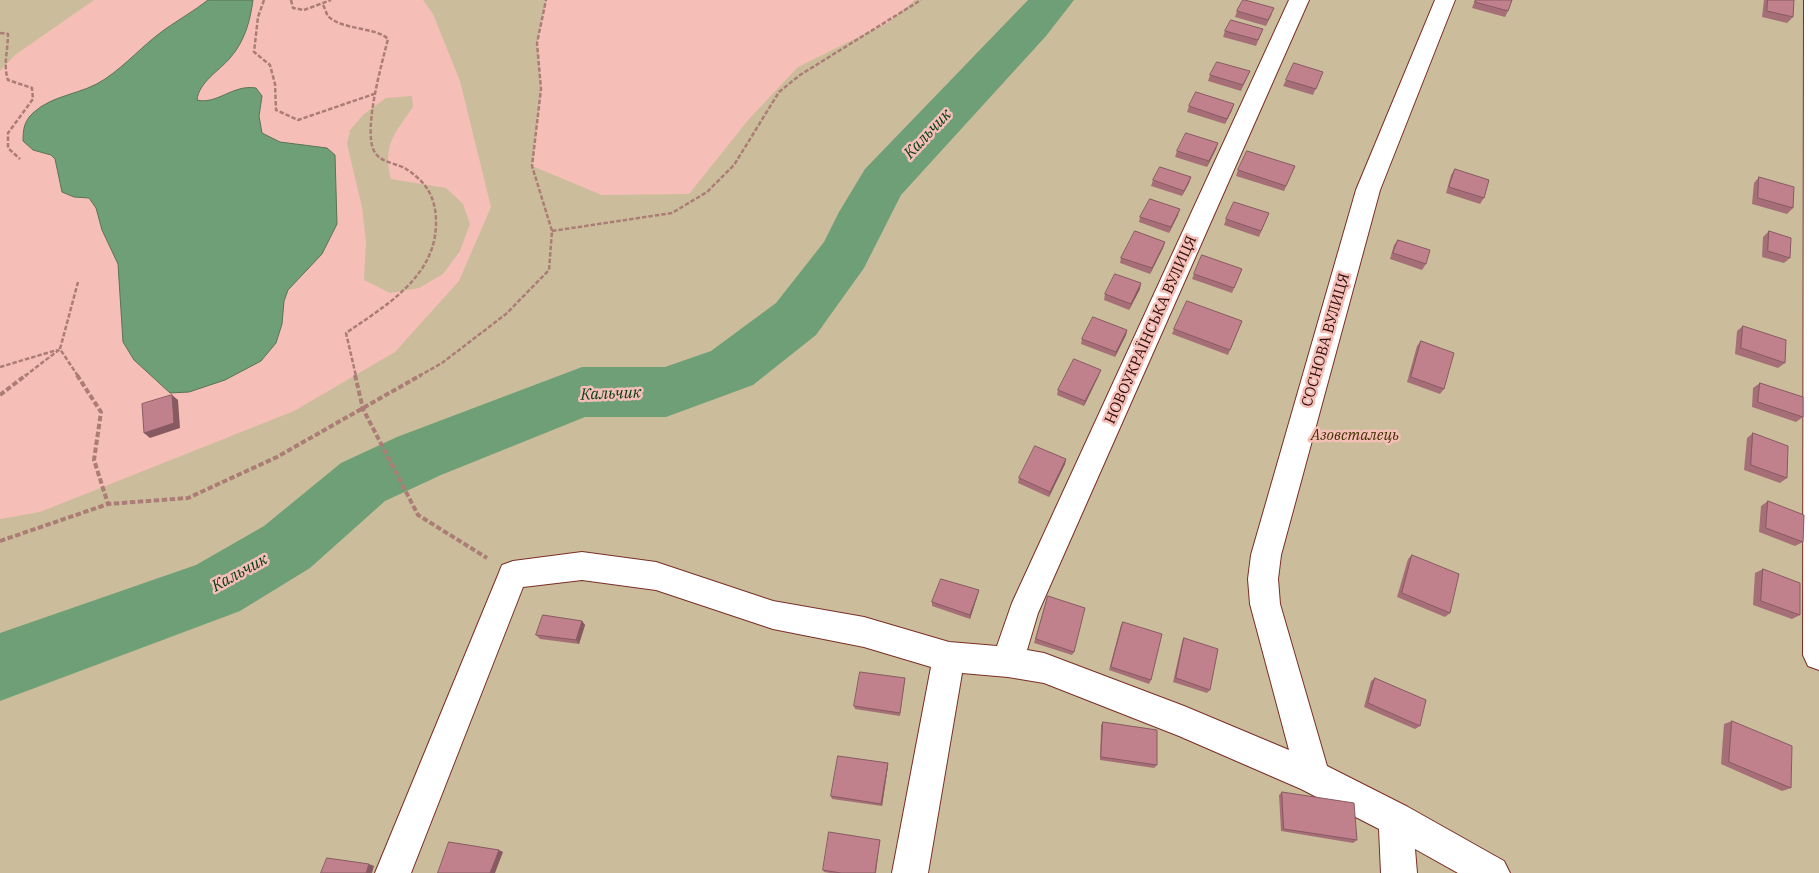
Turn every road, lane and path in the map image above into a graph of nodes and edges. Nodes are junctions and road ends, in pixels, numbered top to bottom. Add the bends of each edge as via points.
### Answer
1 (264, 0) edge
2 (291, 0) edge
3 (331, 0) edge
4 (546, 0) edge
5 (921, 0) edge
6 (1299, 0) edge
7 (1445, 0) edge
8 (1814, 0) edge
9 (323, 5) junction
10 (0, 33) edge
11 (374, 94) junction
12 (20, 159) dead end
13 (552, 231) junction
14 (78, 282) dead end
15 (60, 349) junction
16 (0, 368) edge
17 (0, 395) edge
18 (363, 409) junction
19 (108, 504) junction
20 (0, 541) edge
21 (513, 575) junction
22 (1819, 655) edge
23 (949, 657) junction
24 (1008, 662) junction
25 (1313, 776) junction
26 (1396, 819) junction
27 (393, 873) edge
28 (910, 873) edge
29 (1400, 873) edge
30 (1492, 873) edge

1 - 11 path via 254,52 270,65 276,110 298,120
2 - 9 path via 294,8 304,10
3 - 9 path
4 - 13 path via 537,43 541,89 532,166
5 - 13 path via 800,75 779,92 734,165 707,192 672,212
6 - 24 lane, НОВОУКРАЇНСЬКА ВУЛИЦЯ via 1023,613
7 - 25 lane, СОСНОВА ВУЛИЦЯ via 1368,190 1266,555 1265,604
8 - 22 lane
9 - 11 path via 329,17 388,39
10 - 12 path via 8,34 4,69 8,80 32,88 33,100 8,133 8,148
11 - 18 path via 371,137 374,152 383,160 406,169 426,187 436,209 436,235 425,266 396,298 346,333
13 - 18 path via 549,270 506,314 442,363
14 - 15 path
15 - 16 path
15 - 17 path
15 - 19 path via 102,412 94,460
18 - 19 path via 277,457 188,498
18 - 21 path via 418,515
19 - 20 path
21 - 23 lane via 582,566 656,576 773,615 864,632
21 - 27 lane
23 - 24 lane
23 - 28 lane
24 - 25 lane via 1044,668
25 - 26 lane
26 - 29 lane
26 - 30 lane

